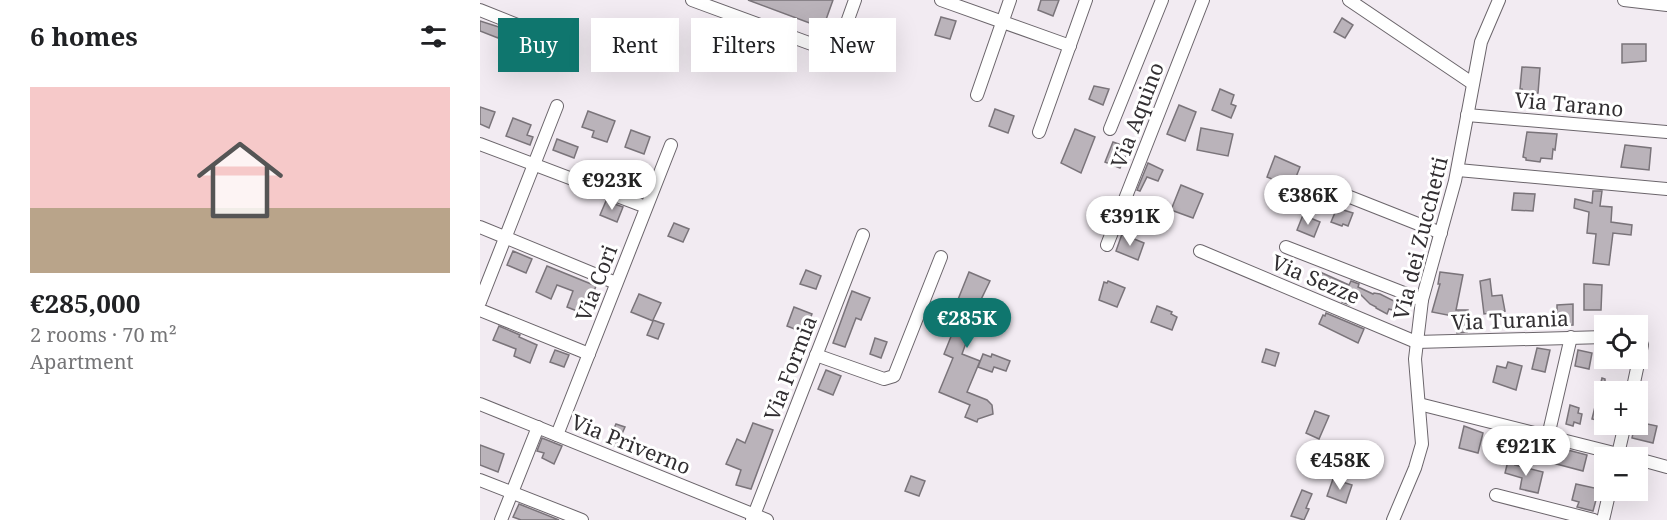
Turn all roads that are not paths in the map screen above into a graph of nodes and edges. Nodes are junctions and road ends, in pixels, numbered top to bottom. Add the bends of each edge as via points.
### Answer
1 (692, 0) edge
2 (855, 0) edge
3 (941, 0) edge
4 (1010, 0) edge
5 (1086, 0) edge
6 (1162, 0) edge
7 (1203, 0) edge
8 (1349, 0) edge
9 (1499, 0) edge
10 (1624, 0) edge
11 (1667, 5) edge
12 (480, 10) edge
13 (500, 18) edge
14 (1003, 22) junction
15 (1070, 46) junction
16 (1472, 83) junction
17 (977, 95) dead end
18 (557, 106) dead end
19 (1467, 115) junction
20 (1110, 129) dead end
21 (1039, 132) dead end
22 (1667, 132) edge
23 (480, 144) edge
24 (671, 145) dead end
25 (534, 165) junction
26 (1458, 170) junction
27 (1312, 182) dead end
28 (1667, 189) edge
29 (646, 207) junction
30 (480, 226) edge
31 (1441, 233) junction
32 (863, 235) dead end
33 (506, 237) junction
34 (1107, 245) dead end
35 (1286, 247) dead end
36 (1200, 251) dead end
37 (941, 257) dead end
38 (616, 283) junction
39 (1422, 300) junction
40 (480, 302) edge
41 (480, 310) edge
42 (1594, 337) edge
43 (1570, 338) junction
44 (1416, 342) junction
45 (589, 354) junction
46 (816, 355) junction
47 (480, 404) edge
48 (1419, 404) junction
49 (538, 428) junction
50 (557, 435) junction
51 (1548, 436) junction
52 (1594, 449) edge
53 (1648, 462) edge
54 (1667, 467) edge
55 (480, 480) edge
56 (512, 492) junction
57 (1496, 495) dead end
58 (1608, 501) edge
59 (753, 518) edge
60 (501, 520) edge
61 (582, 520) edge
62 (766, 520) edge
63 (1393, 520) edge
64 (1594, 520) edge
65 (1604, 520) edge

1 - 2 street via 836,53
3 - 14 street
4 - 14 street
5 - 15 street
6 - 20 street
7 - 34 street, Via Aquino
8 - 16 street
9 - 16 street, Via dei Zucchetti via 1481,42
10 - 11 street
12 - 13 street
14 - 15 street
14 - 17 street
15 - 21 street
16 - 19 street, Via dei Zucchetti
18 - 25 street
19 - 22 street, Via Tarano
19 - 26 street, Via dei Zucchetti
23 - 25 street
24 - 29 street, Via Cori
25 - 29 street
25 - 33 street
26 - 28 street
26 - 31 street, Via dei Zucchetti
27 - 31 street
29 - 38 street, Via Cori
30 - 33 street
31 - 39 street, Via dei Zucchetti
32 - 46 street, Via Formia
33 - 38 street
33 - 40 street
35 - 39 street
36 - 44 street, Via Sezze
37 - 46 street via 894,376 881,378
38 - 45 street, Via Cori
39 - 44 street, Via dei Zucchetti
41 - 45 street
42 - 43 street, Via Turania
43 - 44 street, Via Turania
43 - 51 street
44 - 48 street, Via dei Zucchetti
45 - 50 street, Via Cori
46 - 59 street, Via Formia
47 - 49 street, Via Priverno
48 - 51 street
48 - 63 street, Via dei Zucchetti via 1420,452
49 - 50 street, Via Priverno
49 - 56 street
50 - 59 street, Via Priverno
51 - 52 street
53 - 54 street
55 - 56 street
56 - 60 street
56 - 61 street
57 - 64 street
58 - 65 street
59 - 62 street, Via Priverno

